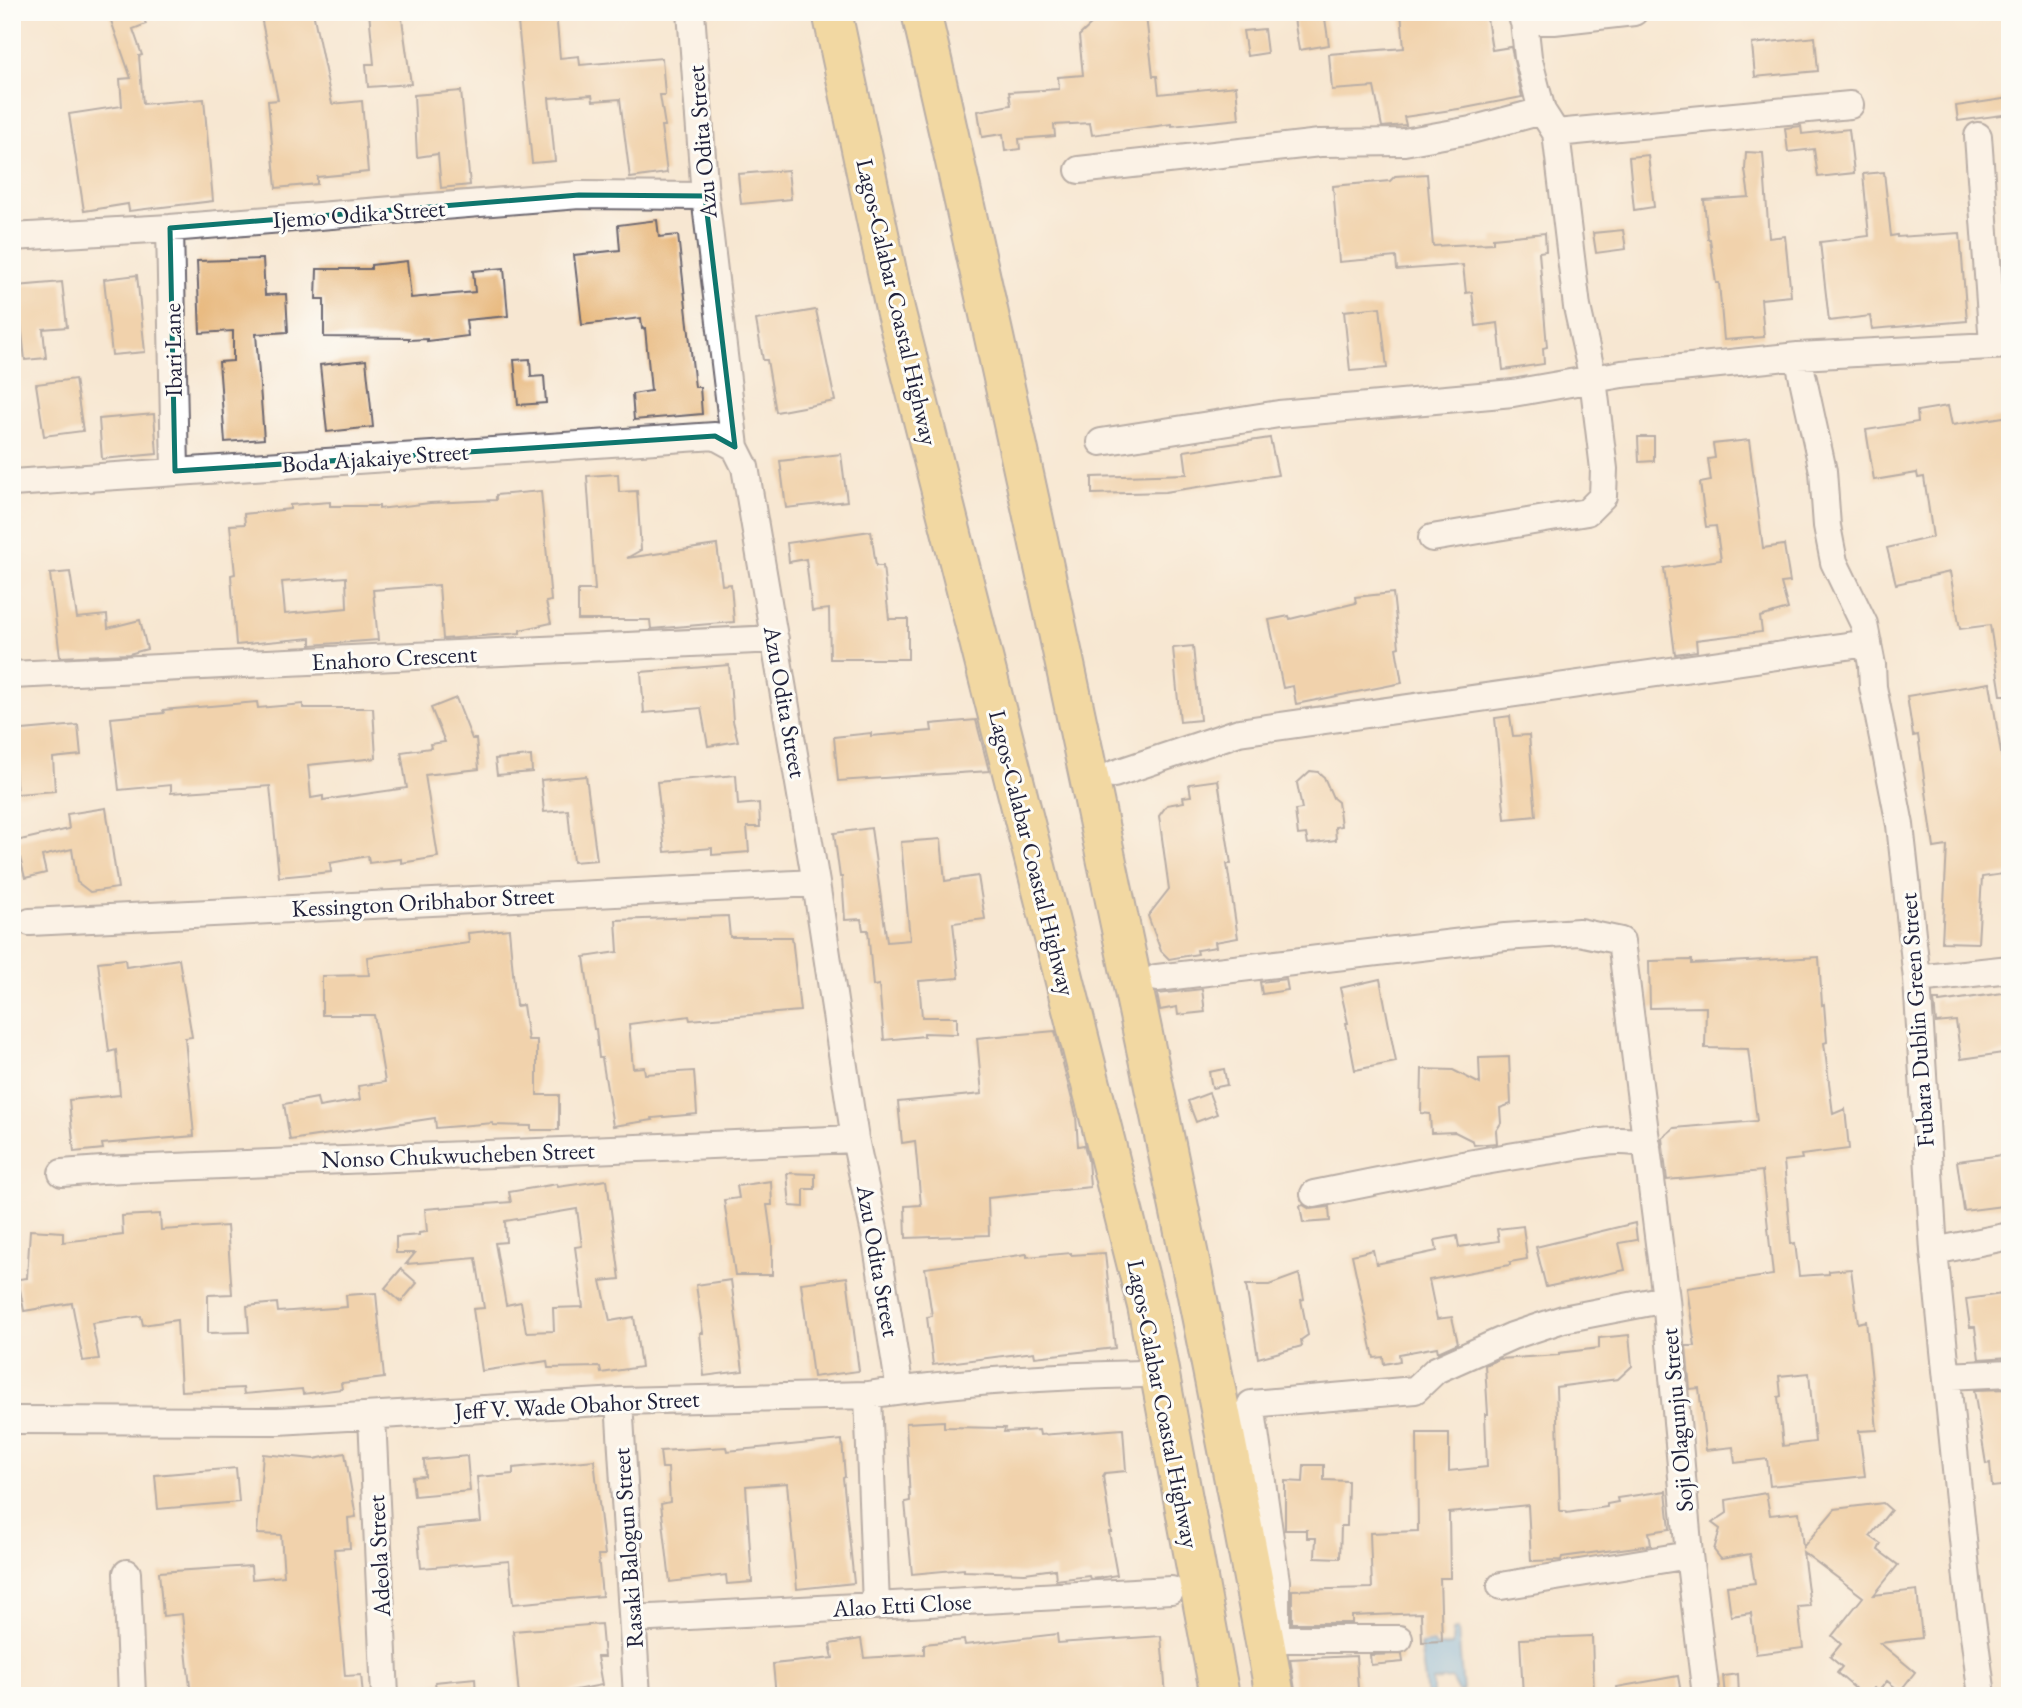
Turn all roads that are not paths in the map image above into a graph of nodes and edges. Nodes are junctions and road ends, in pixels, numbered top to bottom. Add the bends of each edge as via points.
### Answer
1 (691, 12) edge
2 (832, 12) edge
3 (921, 12) edge
4 (1634, 12) edge
5 (1523, 16) edge
6 (1850, 105) dead end
7 (1549, 122) junction
8 (1978, 136) dead end
9 (1079, 170) dead end
10 (705, 196) junction
11 (170, 228) junction
12 (12, 237) edge
13 (2001, 344) edge
14 (1798, 356) junction
15 (1593, 380) junction
16 (1101, 442) dead end
17 (735, 447) junction
18 (175, 471) junction
19 (12, 483) edge
20 (1432, 538) dead end
21 (775, 639) junction
22 (1868, 643) junction
23 (12, 675) edge
24 (1114, 774) dead end
25 (816, 883) junction
26 (30, 922) dead end
27 (2010, 969) edge
28 (1157, 978) dead end
29 (1917, 979) junction
30 (855, 1139) junction
31 (1647, 1144) junction
32 (62, 1173) dead end
33 (1314, 1194) dead end
34 (2010, 1236) edge
35 (1934, 1251) junction
36 (1666, 1299) junction
37 (2010, 1373) edge
38 (1142, 1374) dead end
39 (1947, 1376) junction
40 (900, 1390) junction
41 (868, 1395) junction
42 (619, 1401) junction
43 (372, 1417) junction
44 (12, 1420) edge
45 (1689, 1555) junction
46 (127, 1573) dead end
47 (1501, 1586) dead end
48 (1171, 1590) dead end
49 (876, 1606) junction
50 (633, 1619) junction
51 (1399, 1639) dead end
52 (132, 1696) edge
53 (385, 1696) edge
54 (636, 1696) edge
55 (1220, 1696) edge
56 (1275, 1696) edge
57 (1706, 1696) edge
58 (1982, 1696) edge

1 - 10 street, Azu Odita Street
2 - 55 highway, Lagos-Calabar Coastal Highway via 895,309 1147,1306
3 - 56 highway via 987,298 1195,1278
4 - 5 street via 1554,21
5 - 7 street via 1528,57
6 - 7 street
7 - 9 street via 1404,142 1320,144
7 - 15 street
8 - 13 street
10 - 11 street, Ijemo Odika Street via 579,195
10 - 17 street, Azu Odita Street
11 - 12 street, Ijemo Odika Street
11 - 18 street, Ibari Lane
13 - 14 street
14 - 15 street
14 - 22 street, Fubara Dublin Green Street via 1823,471 1834,562 1864,624
15 - 16 street via 1513,393 1279,414
15 - 20 street via 1603,496 1587,512
17 - 18 street, Boda Ajakaiye Street via 715,436
17 - 21 street, Azu Odita Street via 745,467
18 - 19 street, Boda Ajakaiye Street
21 - 23 street, Enahoro Crescent
21 - 25 street, Azu Odita Street
22 - 24 street via 1238,732
22 - 29 street, Fubara Dublin Green Street via 1900,825
25 - 26 street, Kessington Oribhabor Street
25 - 30 street, Azu Odita Street
27 - 29 street
28 - 31 street, Soji Olagunju Street via 1505,937 1579,932 1621,941
29 - 35 street, Fubara Dublin Green Street
30 - 32 street, Nonso Chukwucheben Street
30 - 40 street, Azu Odita Street
31 - 33 street via 1630,1140 1537,1153
31 - 36 street, Soji Olagunju Street
34 - 35 street
35 - 39 street, Fubara Dublin Green Street
36 - 45 street, Soji Olagunju Street
36 - 51 street via 1563,1319 1512,1336 1436,1370 1415,1390 1251,1405 1276,1581 1276,1639
37 - 39 street
38 - 40 street, Jeff V. Wade Obahor Street
39 - 58 street, Fubara Dublin Green Street
40 - 41 street, Jeff V. Wade Obahor Street
41 - 42 street, Jeff V. Wade Obahor Street
41 - 49 street
42 - 43 street, Jeff V. Wade Obahor Street
42 - 50 street, Rasaki Balogun Street
43 - 44 street, Jeff V. Wade Obahor Street
43 - 53 street, Adeola Street
45 - 47 street
45 - 57 street, Soji Olagunju Street
46 - 52 street
48 - 49 street, Alao Etti Close
49 - 50 street, Alao Etti Close
50 - 54 street, Rasaki Balogun Street

